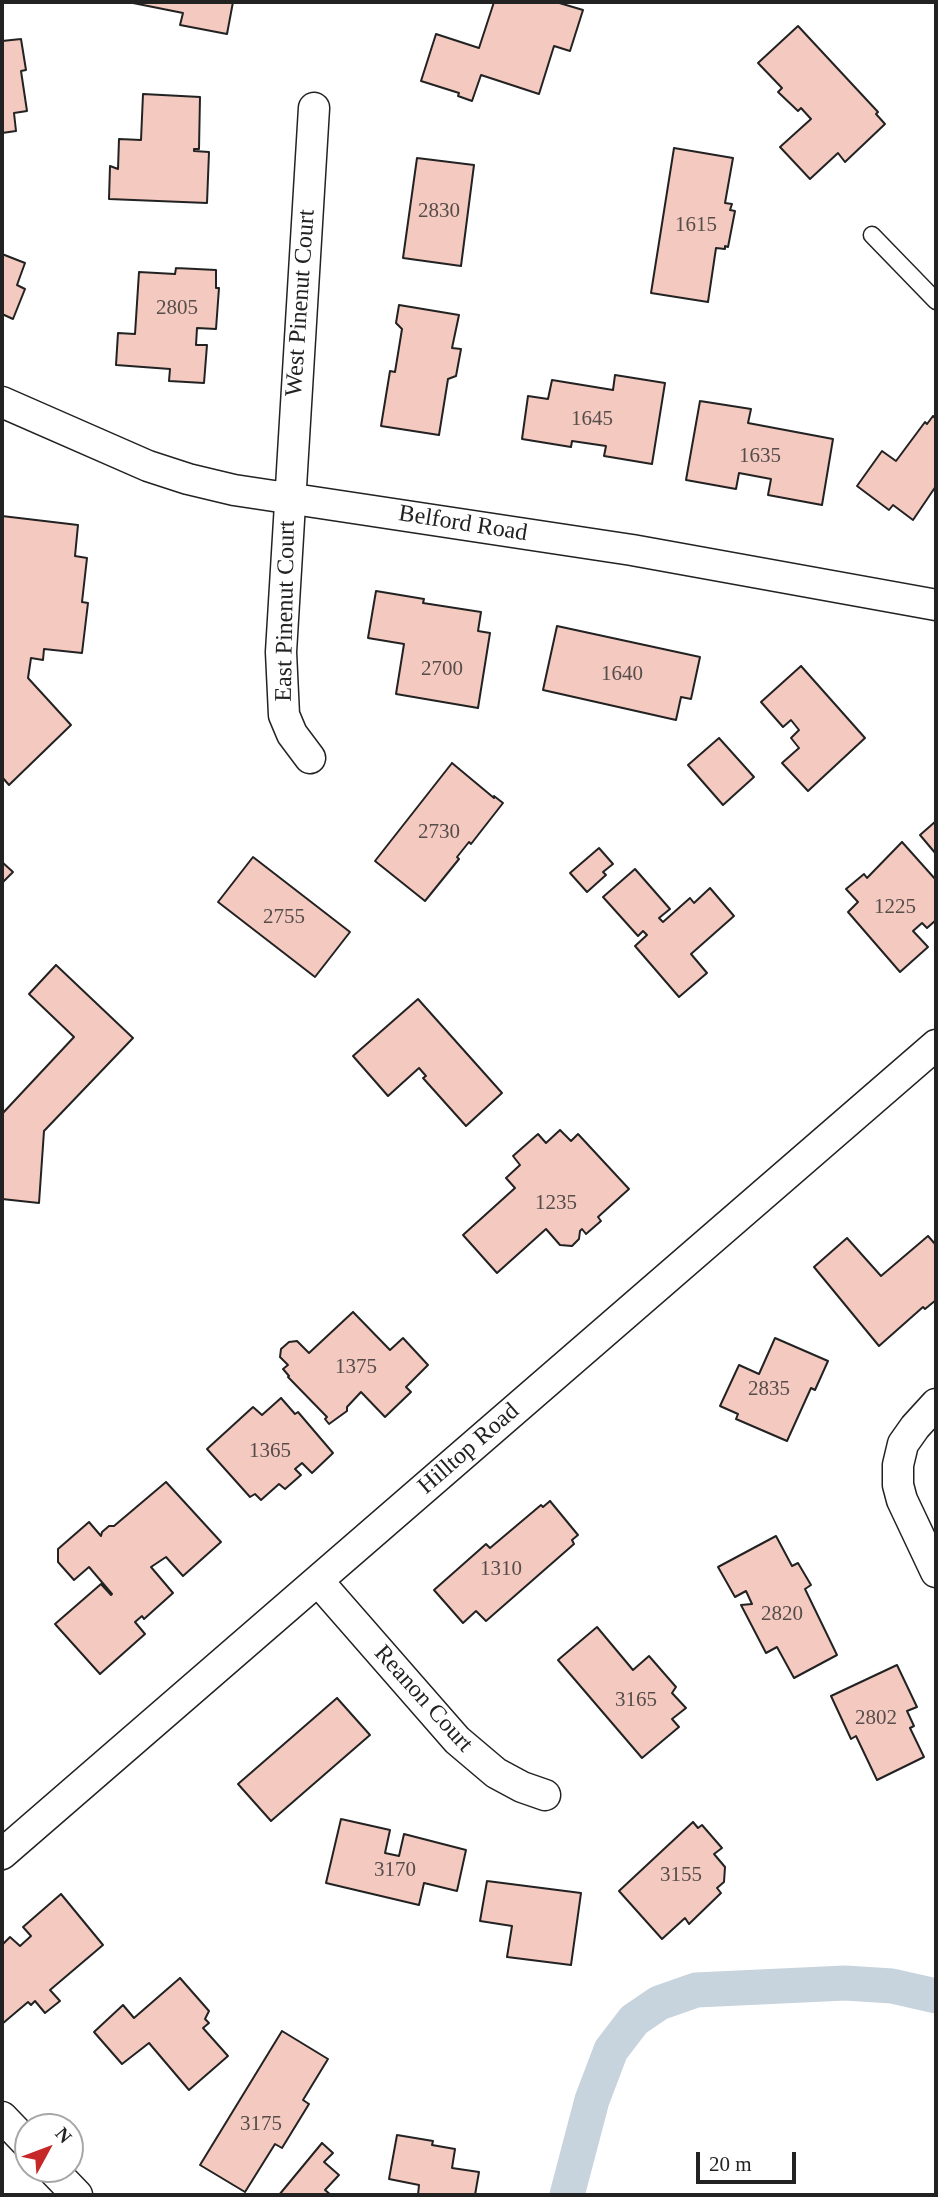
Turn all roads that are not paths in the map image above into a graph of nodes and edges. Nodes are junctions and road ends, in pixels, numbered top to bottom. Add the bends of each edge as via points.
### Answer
1 (314, 108) dead end
2 (872, 235) dead end
3 (936, 301) edge
4 (2, 402) edge
5 (289, 498) junction
6 (936, 605) edge
7 (310, 758) dead end
8 (936, 1045) edge
9 (936, 1404) edge
10 (936, 1572) edge
11 (318, 1581) junction
12 (545, 1795) dead end
13 (2, 1854) edge

1 - 5 street, West Pinenut Court
2 - 3 lane
4 - 5 street, Belford Road via 148,466 222,487
5 - 6 street, Belford Road via 632,550
5 - 7 street, East Pinenut Court via 281,652 284,715
8 - 11 street, Hilltop Road
9 - 10 street via 903,1444 898,1465 901,1500
11 - 12 street, Reanon Court via 457,1740 496,1773
11 - 13 street, Hilltop Road

